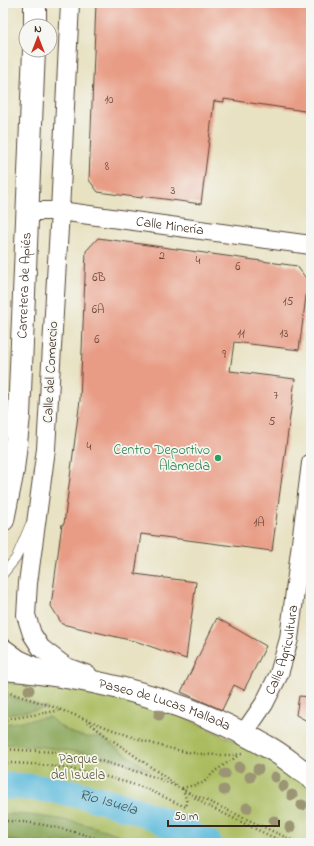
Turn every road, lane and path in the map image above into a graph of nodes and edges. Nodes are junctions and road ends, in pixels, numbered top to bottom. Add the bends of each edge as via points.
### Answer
1 (35, 3) edge
2 (70, 3) edge
3 (35, 18) edge
4 (34, 58) edge
5 (28, 211) junction
6 (60, 212) junction
7 (311, 245) edge
8 (311, 463) edge
9 (40, 503) junction
10 (3, 520) edge
11 (3, 574) edge
12 (3, 650) edge
13 (3, 669) edge
14 (47, 674) junction
15 (120, 688) junction
16 (3, 691) edge
17 (63, 710) junction
18 (84, 719) junction
19 (3, 720) edge
20 (245, 743) junction
21 (3, 749) edge
22 (240, 754) junction
23 (3, 763) edge
24 (311, 777) edge
25 (183, 789) junction
26 (3, 821) edge
27 (111, 843) edge
28 (285, 843) edge
29 (298, 843) edge

1 - 3 street
2 - 6 street, Calle del Comercio
4 - 5 street, Carretera de Apiés
5 - 6 street, Calle Minería
5 - 10 street, Carretera de Apiés via 19,416 13,470
6 - 7 street, Calle Minería
6 - 9 street, Calle del Comercio via 46,450
8 - 20 street, Calle Agricultura via 289,639 279,674
9 - 11 lane via 16,558
9 - 15 street, Calle del Comercio via 26,615 32,634 41,648 66,666
12 - 14 street via 18,661
13 - 14 street, Paseo de Lucas Mallada
14 - 15 street, Paseo de Lucas Mallada
15 - 20 street, Paseo de Lucas Mallada via 163,700 216,721
16 - 17 path
17 - 18 path
17 - 19 path
18 - 22 path via 123,734 172,748 196,753
18 - 25 path
20 - 22 path
20 - 24 street, Paseo de Lucas Mallada via 268,746
21 - 25 path via 55,752 91,758 158,778
22 - 25 path via 220,767 203,783
23 - 25 path via 54,767 98,775 144,788 186,807
25 - 28 path via 206,806
25 - 29 path
26 - 27 path via 49,826

